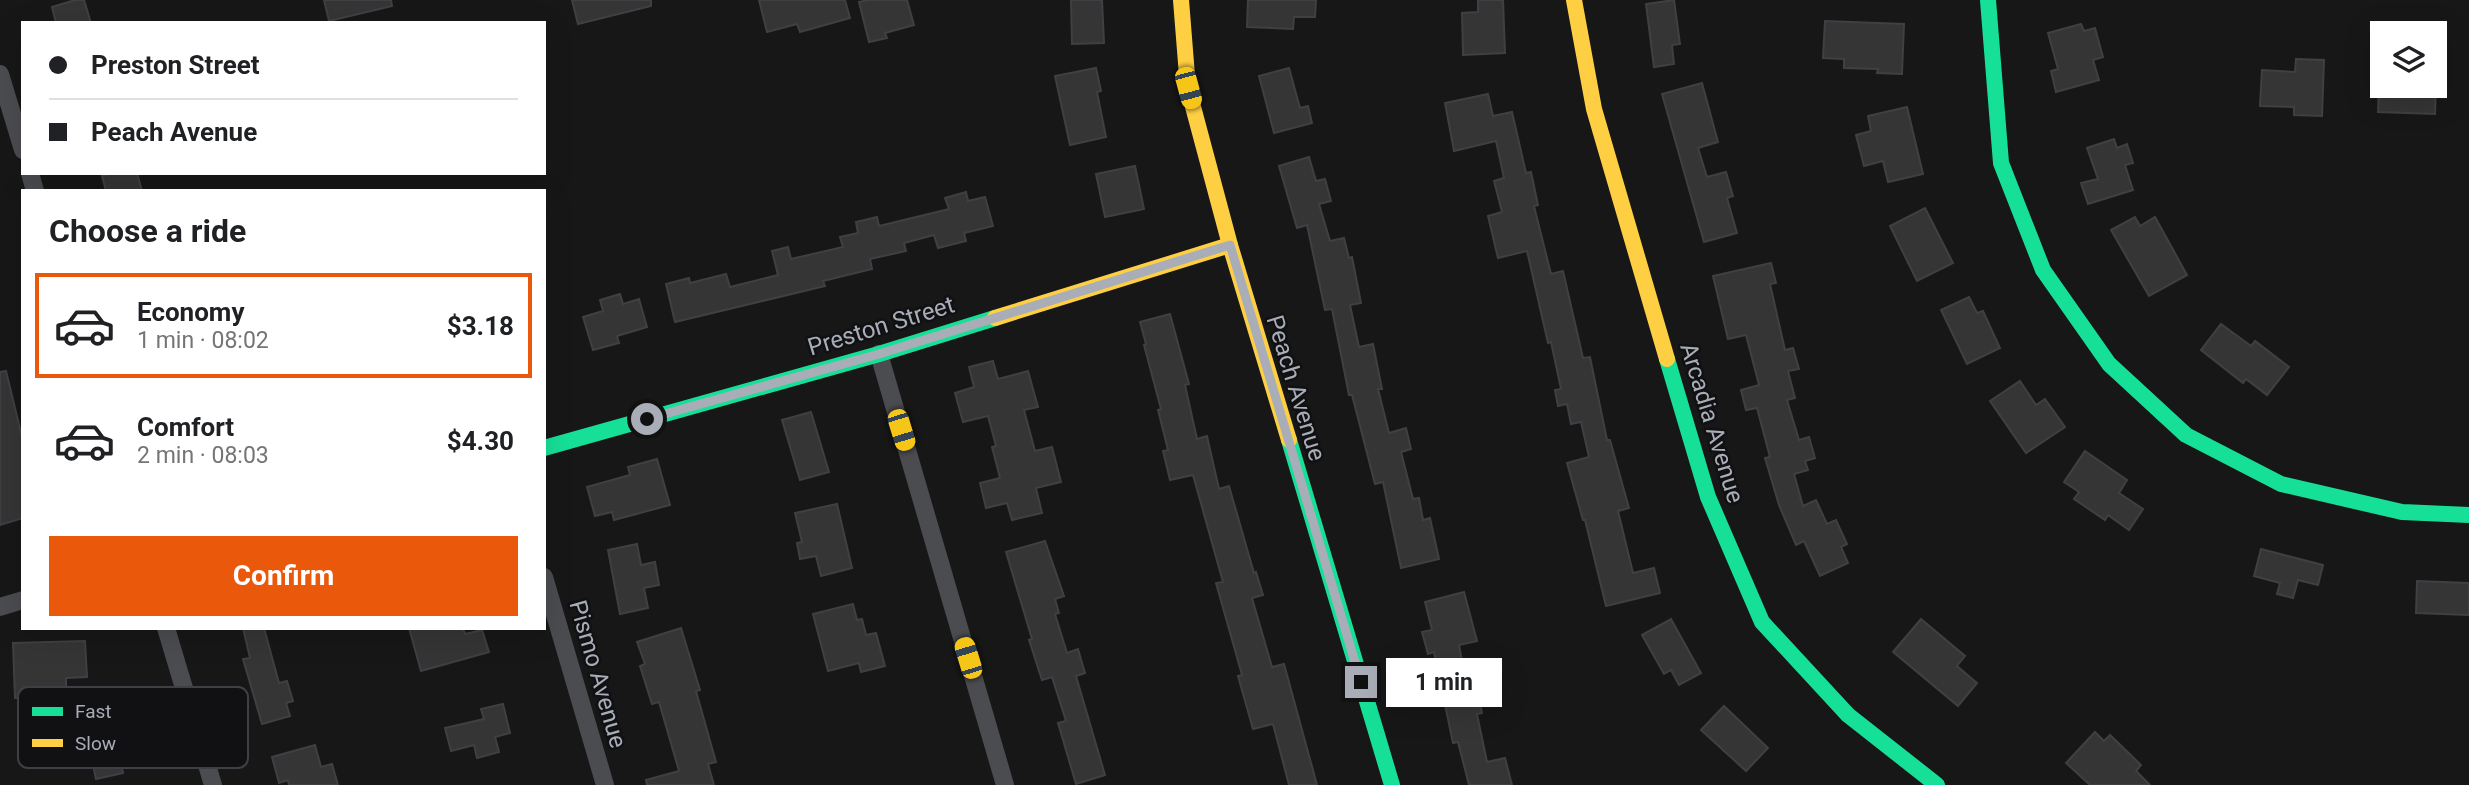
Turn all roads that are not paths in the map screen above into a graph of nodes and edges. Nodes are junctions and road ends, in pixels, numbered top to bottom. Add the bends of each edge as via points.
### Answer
1 (1181, 0) edge
2 (1574, 0) edge
3 (1988, 0) edge
4 (0, 74) edge
5 (21, 143) edge
6 (1230, 245) junction
7 (879, 354) junction
8 (546, 447) edge
9 (2469, 515) edge
10 (546, 584) edge
11 (21, 601) edge
12 (0, 607) edge
13 (167, 630) edge
14 (184, 687) edge
15 (208, 768) edge
16 (213, 785) edge
17 (606, 785) edge
18 (1005, 785) edge
19 (1392, 785) edge
20 (1937, 785) edge

1 - 6 street, Peach Avenue via 1188,88
2 - 20 street, Arcadia Avenue via 1594,110 1708,497 1762,622 1848,715
3 - 9 street via 2001,163 2043,270 2109,364 2186,435 2281,484 2402,512
4 - 5 street
6 - 7 street, Preston Street
6 - 19 street, Peach Avenue
7 - 8 street, Preston Street
7 - 18 street
10 - 17 street, Pismo Avenue
11 - 12 street
13 - 14 street
15 - 16 street

